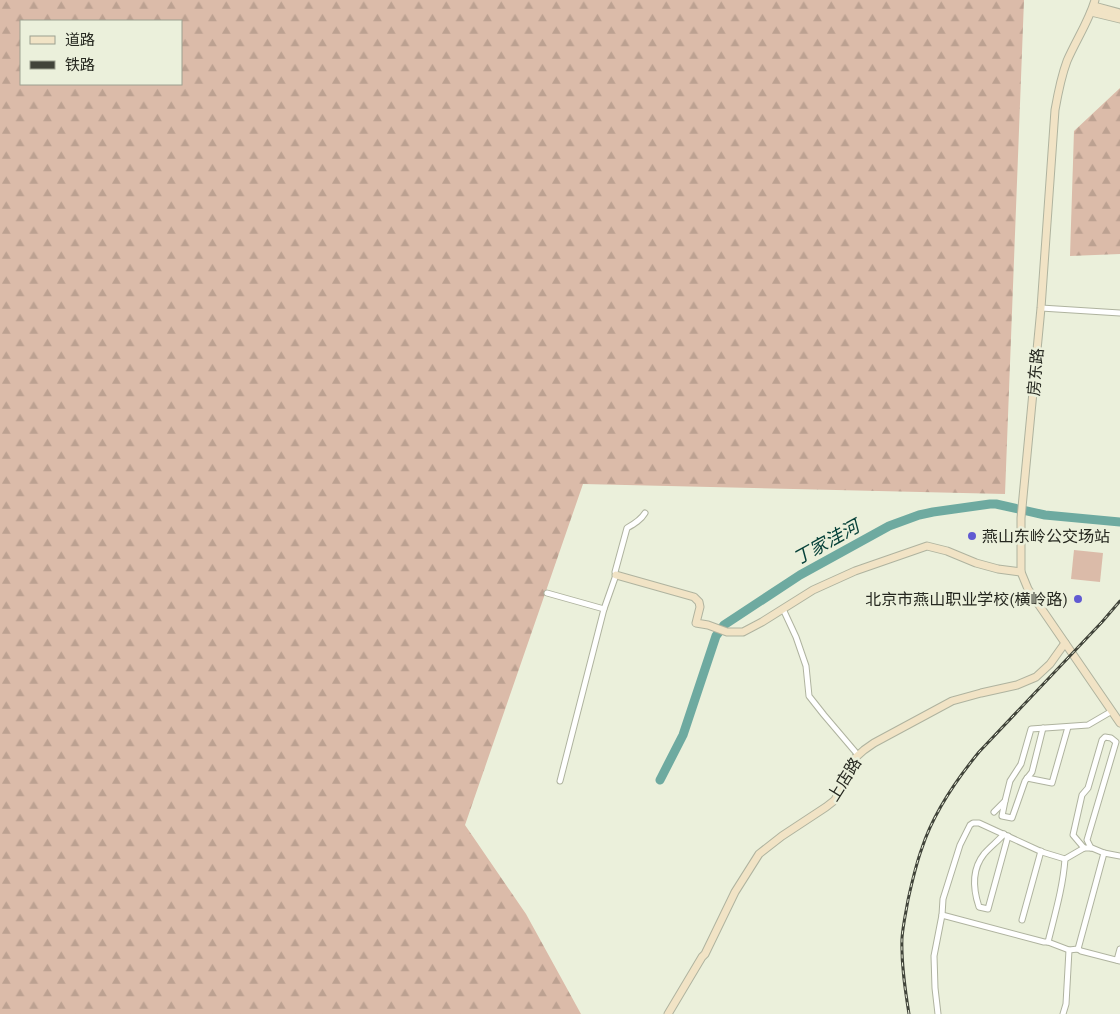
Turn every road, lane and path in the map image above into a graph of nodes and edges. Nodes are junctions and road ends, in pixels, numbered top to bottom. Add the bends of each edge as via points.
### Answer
1 (1093, 6) edge
2 (1120, 12) edge
3 (1120, 19) edge
4 (1041, 308) junction
5 (1120, 313) edge
6 (645, 513) dead end
7 (1021, 572) junction
8 (616, 575) junction
9 (547, 593) dead end
10 (604, 608) junction
11 (783, 609) junction
12 (1065, 643) junction
13 (1112, 711) junction
14 (1120, 723) edge
15 (1068, 726) junction
16 (1043, 728) junction
17 (858, 755) junction
18 (1028, 778) junction
19 (560, 781) dead end
20 (1005, 801) junction
21 (994, 812) dead end
22 (1006, 835) junction
23 (1084, 848) junction
24 (1091, 848) junction
25 (1041, 851) junction
26 (1104, 853) junction
27 (1120, 856) edge
28 (1065, 859) junction
29 (942, 915) junction
30 (1022, 920) dead end
31 (1048, 942) junction
32 (1078, 949) junction
33 (1120, 949) edge
34 (1069, 950) junction
35 (1119, 961) edge
36 (668, 1014) edge
37 (938, 1014) edge
38 (1063, 1014) edge

1 - 2 street
1 - 3 street
1 - 4 street, 房东路 via 1059,84
4 - 5 street
4 - 7 street, 房东路 via 1021,518
6 - 8 street via 627,528
7 - 11 street via 976,563 927,546 855,571 813,590
7 - 12 street, 房东路 via 1028,589
8 - 10 street
8 - 11 street via 694,596 700,602 696,623 727,632 743,632
9 - 10 street
10 - 19 street
11 - 17 street via 806,666 809,696
12 - 13 street, 房东路
12 - 17 street, 上店路 via 1036,677 952,701 874,742
13 - 14 street, 房东路
13 - 15 street via 1088,725
15 - 16 street
15 - 18 street via 1052,783
16 - 18 street
16 - 20 street via 1031,729
17 - 36 street, 上店路 via 835,800 759,854
18 - 20 street via 1012,818 1002,816
20 - 21 street
22 - 22 street via 983,854 974,884 978,906 988,909
22 - 25 street
22 - 29 street via 979,824 970,826 943,899
23 - 24 street
23 - 24 street via 1073,835 1082,795 1088,788 1105,737 1116,742 1087,840
23 - 28 street
24 - 26 street
25 - 28 street
25 - 30 street
26 - 27 street
26 - 32 street
28 - 31 street
29 - 31 street
29 - 37 street via 934,956
31 - 34 street
32 - 34 street
32 - 35 street
33 - 35 street
34 - 38 street

